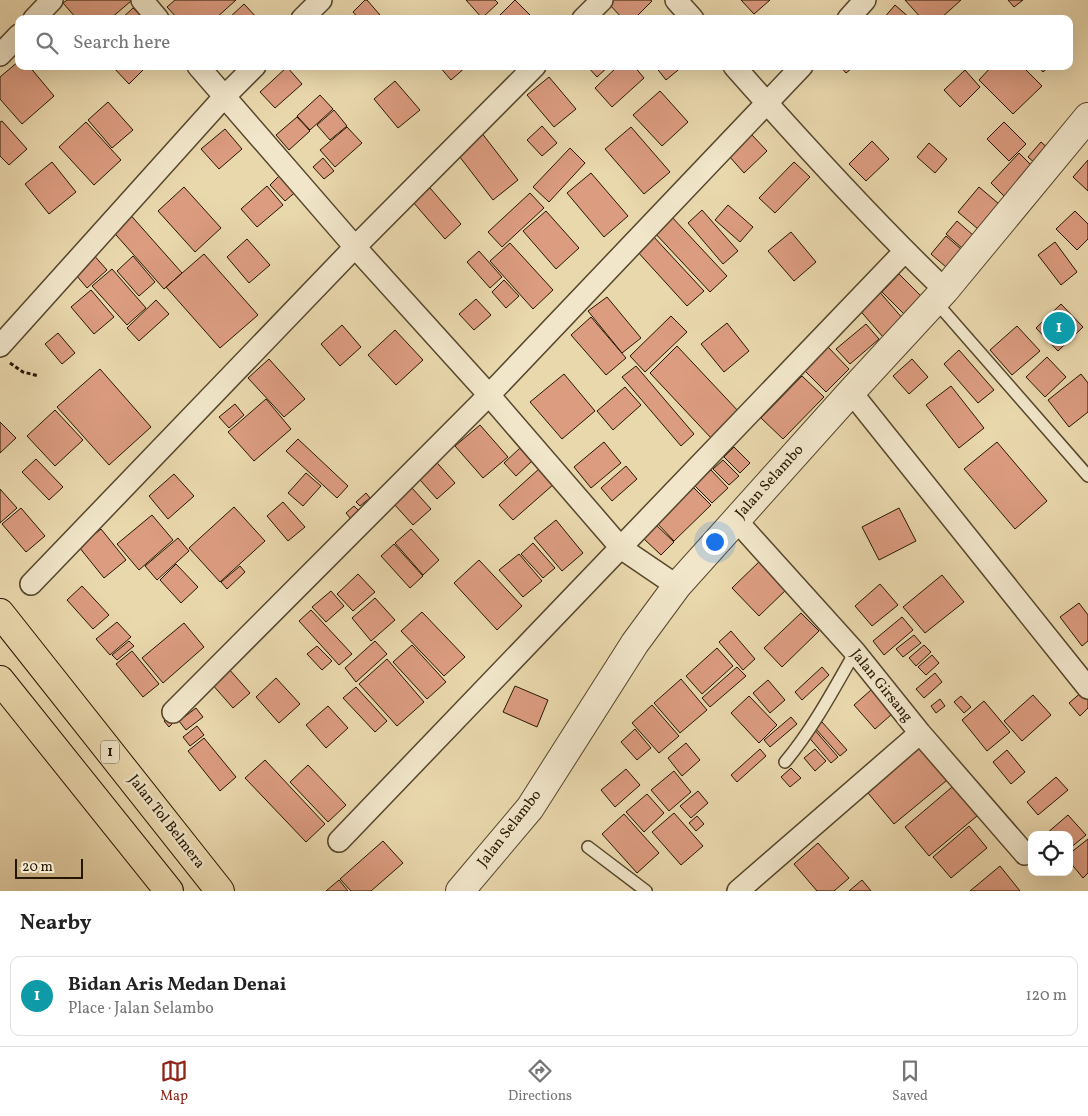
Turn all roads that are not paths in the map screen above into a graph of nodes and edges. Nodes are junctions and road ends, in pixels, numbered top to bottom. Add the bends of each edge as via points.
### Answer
1 (52, 0) edge
2 (142, 0) edge
3 (321, 0) edge
4 (602, 0) edge
5 (676, 0) edge
6 (865, 0) edge
7 (38, 15) edge
8 (155, 15) edge
9 (306, 15) edge
10 (587, 15) edge
11 (689, 15) edge
12 (852, 15) edge
13 (15, 39) edge
14 (0, 55) edge
15 (201, 70) edge
16 (251, 70) edge
17 (531, 70) edge
18 (737, 70) edge
19 (798, 70) edge
20 (224, 97) junction
21 (767, 104) junction
22 (1088, 117) edge
23 (355, 246) junction
24 (905, 251) junction
25 (940, 296) junction
26 (1, 345) edge
27 (851, 392) junction
28 (489, 395) junction
29 (1088, 476) edge
30 (736, 520) junction
31 (621, 548) junction
32 (31, 584) dead end
33 (677, 586) junction
34 (0, 613) edge
35 (855, 652) junction
36 (0, 680) edge
37 (1088, 688) edge
38 (173, 712) dead end
39 (920, 733) junction
40 (785, 762) dead end
41 (339, 841) dead end
42 (588, 847) dead end
43 (1025, 854) dead end
44 (169, 891) edge
45 (220, 891) edge
46 (460, 891) edge
47 (646, 891) edge
48 (738, 891) edge

1 - 7 street
2 - 8 street
3 - 9 street
4 - 10 street
5 - 11 street
6 - 12 street
13 - 14 street
15 - 20 street
16 - 20 street
17 - 23 street
18 - 21 street
19 - 21 street
20 - 23 street
20 - 26 street
21 - 24 street
21 - 28 street
22 - 25 street, Jalan Selambo
23 - 28 street
23 - 32 street
24 - 25 street
24 - 31 street
25 - 27 street, Jalan Selambo
25 - 29 lane
27 - 30 street, Jalan Selambo
27 - 37 street
28 - 31 street
28 - 38 street
30 - 33 street, Jalan Selambo
30 - 35 street, Jalan Girsang
31 - 33 street
31 - 41 street
33 - 46 street, Jalan Selambo via 634,642 530,808
34 - 45 highway, Jalan Tol Belmera / 1
35 - 39 street, Jalan Girsang
35 - 40 lane
36 - 44 highway
39 - 43 street, Jalan Girsang
39 - 48 street
42 - 47 lane

